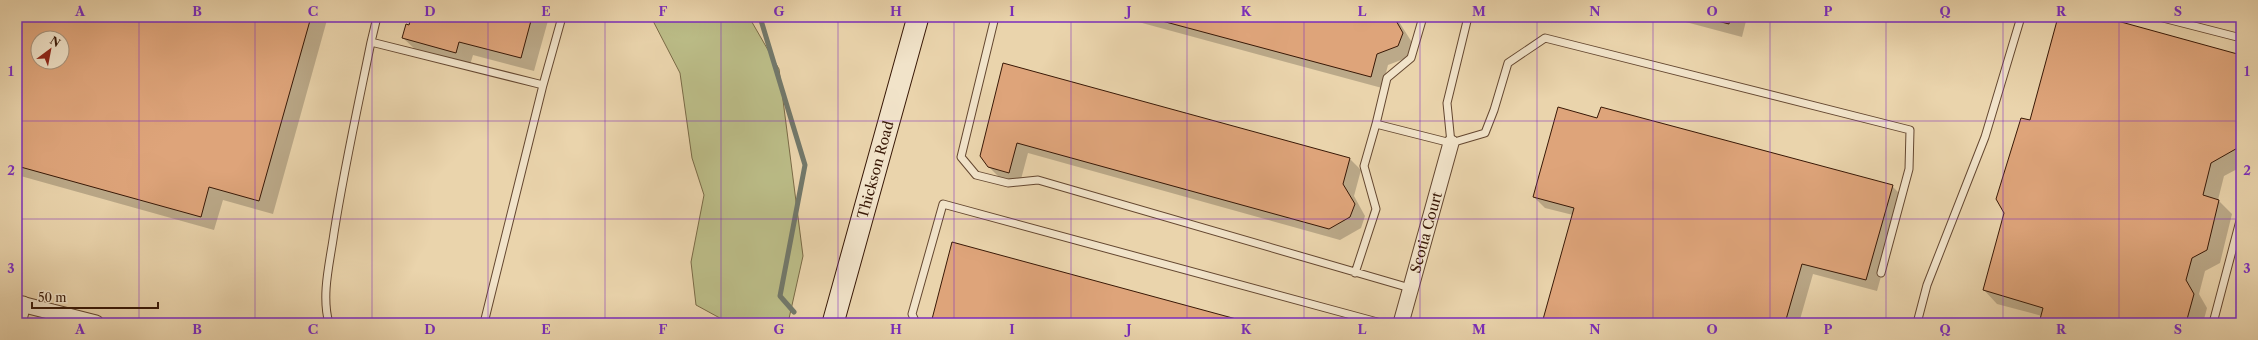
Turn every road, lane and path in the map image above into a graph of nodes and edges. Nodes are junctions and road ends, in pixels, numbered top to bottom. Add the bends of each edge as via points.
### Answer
1 (377, 17) edge
2 (562, 17) edge
3 (918, 17) edge
4 (995, 17) edge
5 (1423, 17) edge
6 (1468, 17) edge
7 (2022, 17) edge
8 (2159, 17) edge
9 (2241, 38) edge
10 (371, 42) junction
11 (543, 85) junction
12 (1376, 124) junction
13 (1451, 142) junction
14 (2241, 217) edge
15 (1356, 273) junction
16 (1881, 273) dead end
17 (1410, 288) junction
18 (20, 304) edge
19 (1356, 320) edge
20 (18, 323) edge
21 (96, 323) edge
22 (329, 323) edge
23 (484, 323) edge
24 (833, 323) edge
25 (916, 323) edge
26 (1381, 323) edge
27 (1401, 323) edge
28 (1917, 323) edge
29 (2213, 323) edge

1 - 10 lane
2 - 11 lane
3 - 24 main road, Thickson Road
4 - 15 lane via 962,157 976,175 1008,183 1038,180
5 - 12 lane via 1411,58 1387,78
6 - 13 lane via 1447,103
7 - 28 lane via 1984,137 1927,285
8 - 9 lane
10 - 11 lane
10 - 22 lane via 343,176 332,249 325,309
11 - 23 lane
12 - 13 lane
12 - 15 lane via 1364,166 1376,209
13 - 16 lane via 1485,133 1508,63 1545,38 1910,130 1909,169
13 - 17 street, Scotia Court
14 - 29 lane
15 - 17 lane
17 - 27 street, Scotia Court
18 - 20 street
18 - 21 street
19 - 25 lane via 943,204 912,314
19 - 26 lane

